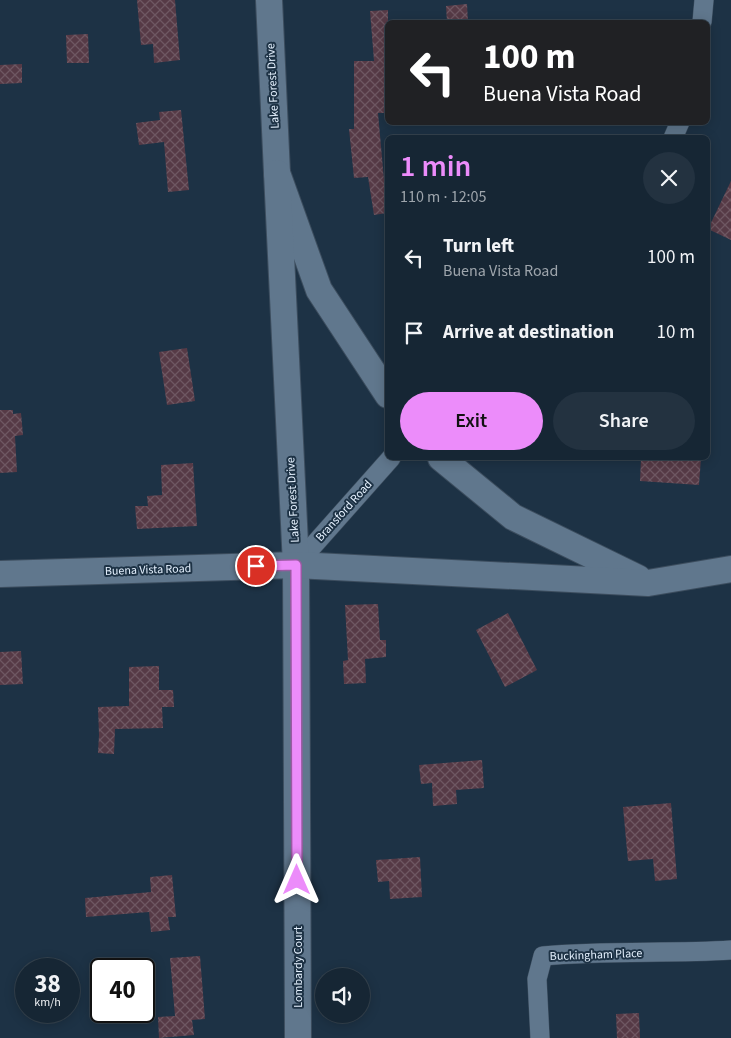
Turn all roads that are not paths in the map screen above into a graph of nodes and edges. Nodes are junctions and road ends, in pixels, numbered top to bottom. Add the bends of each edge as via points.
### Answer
1 (269, 0) edge
2 (704, 0) edge
3 (702, 20) edge
4 (276, 173) junction
5 (385, 390) edge
6 (390, 460) edge
7 (443, 460) edge
8 (296, 565) junction
9 (731, 569) edge
10 (0, 574) edge
11 (648, 583) junction
12 (731, 950) edge
13 (298, 1038) edge
14 (540, 1038) edge

1 - 4 street, Lake Forest Drive
2 - 3 street
4 - 5 street, Lake Forest Drive via 319,290
4 - 8 street, Lake Forest Drive
6 - 8 street, Bransford Road
7 - 11 street via 513,517
8 - 10 street, Buena Vista Road
8 - 11 street
8 - 13 street, Lombardy Court
9 - 11 street
12 - 14 street, Buckingham Place via 544,956 537,980

